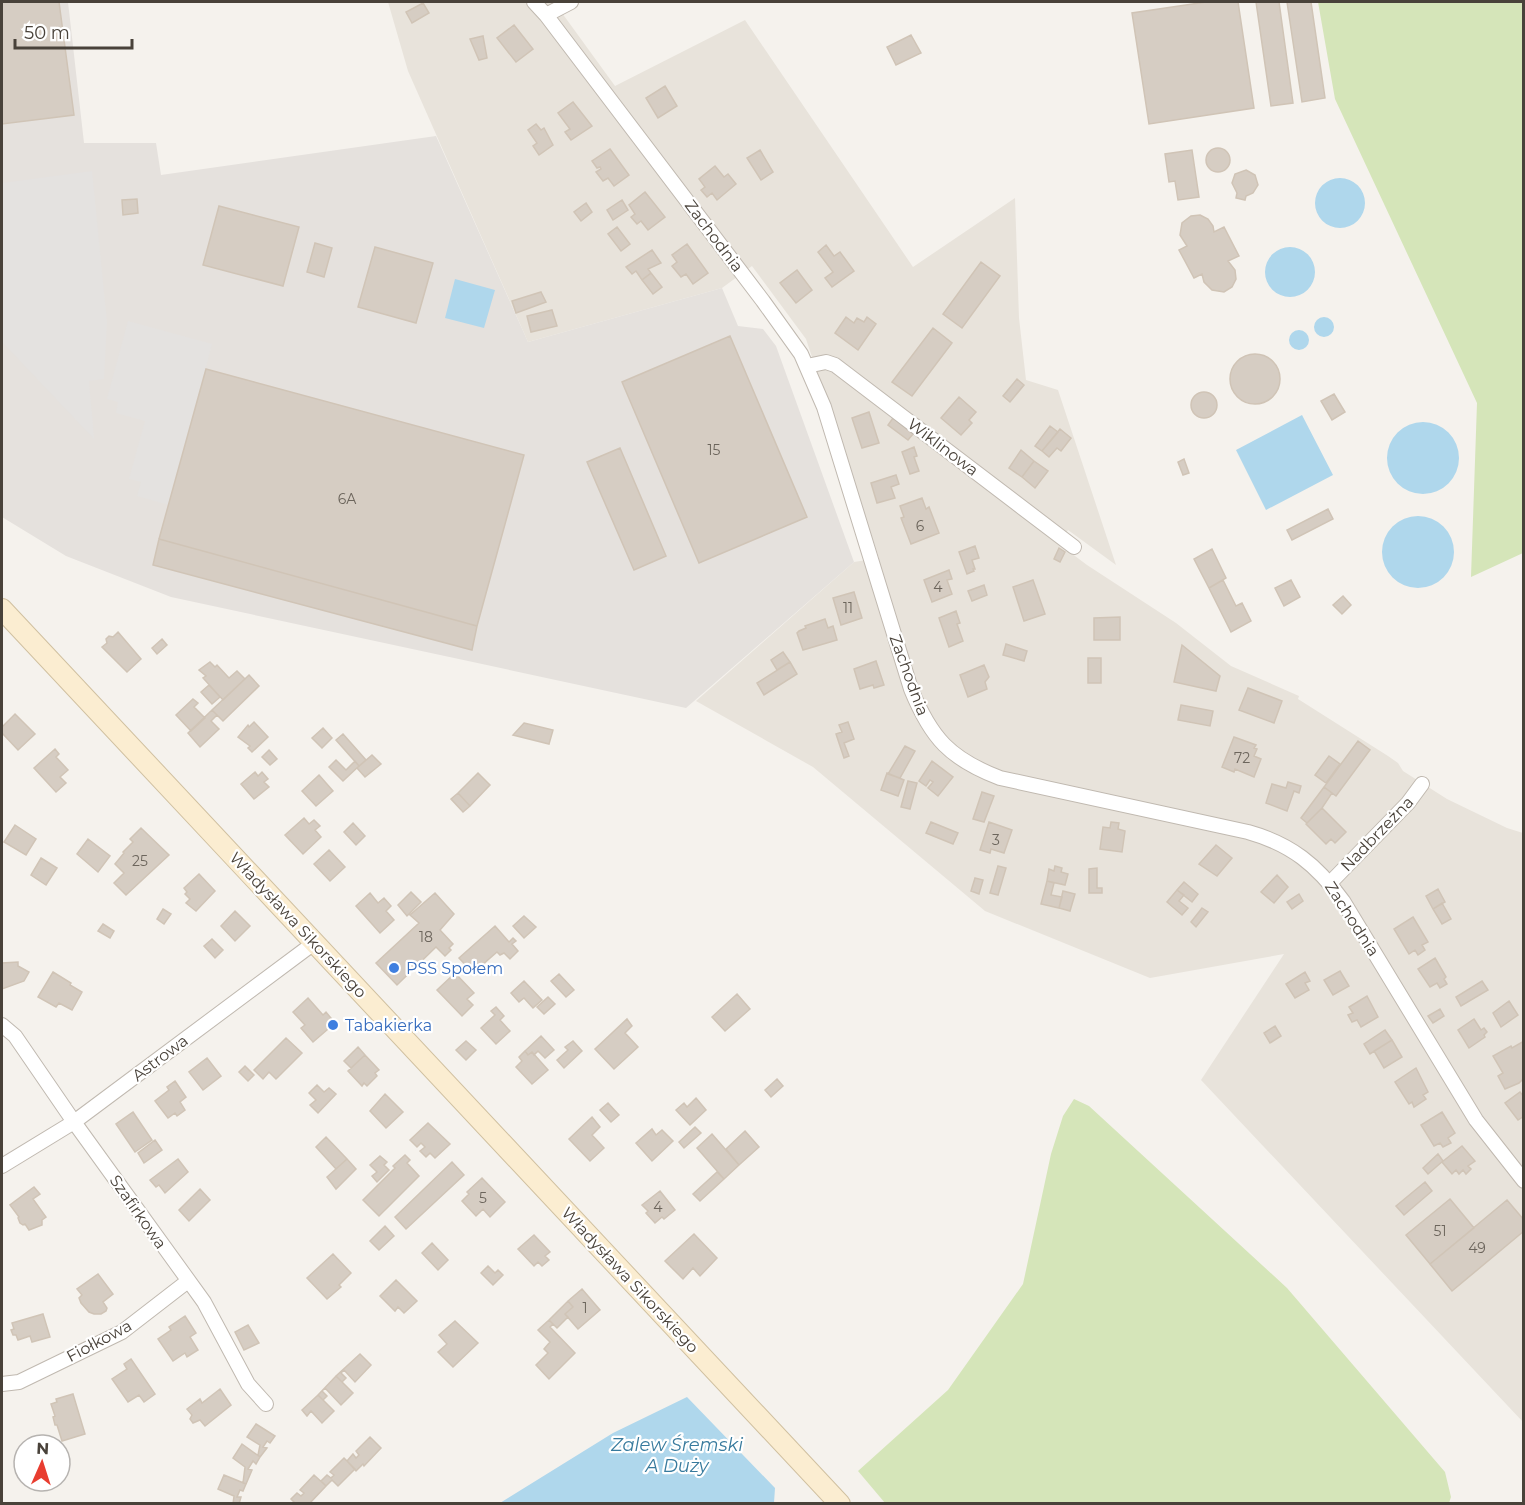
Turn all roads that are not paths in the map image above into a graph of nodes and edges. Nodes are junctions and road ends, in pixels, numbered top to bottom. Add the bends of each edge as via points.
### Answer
1 (534, 2) edge
2 (571, 2) edge
3 (546, 15) junction
4 (807, 366) junction
5 (1074, 547) dead end
6 (2, 609) edge
7 (1422, 784) dead end
8 (1329, 883) junction
9 (314, 943) junction
10 (2, 1025) edge
11 (74, 1122) junction
12 (2, 1166) edge
13 (1524, 1181) edge
14 (188, 1281) junction
15 (2, 1384) edge
16 (266, 1404) dead end
17 (840, 1503) edge

1 - 3 street, Zachodnia
2 - 3 street
3 - 4 street, Zachodnia via 779,321
4 - 5 street, Wiklinowa via 820,362 835,365
4 - 8 street, Zachodnia via 824,407 911,689 927,724 944,745 964,762 1000,778 1260,835 1294,851
6 - 9 main road, Władysława Sikorskiego
7 - 8 street, Nadbrzeżna
8 - 13 street, Zachodnia via 1476,1120
9 - 11 street, Astrowa
9 - 17 main road, Władysława Sikorskiego
10 - 11 street, Szafirkowa via 15,1036
11 - 12 street, Astrowa
11 - 14 street, Szafirkowa
14 - 15 street, Fiołkowa via 122,1332 19,1382
14 - 16 street, Szafirkowa via 204,1302 248,1384

